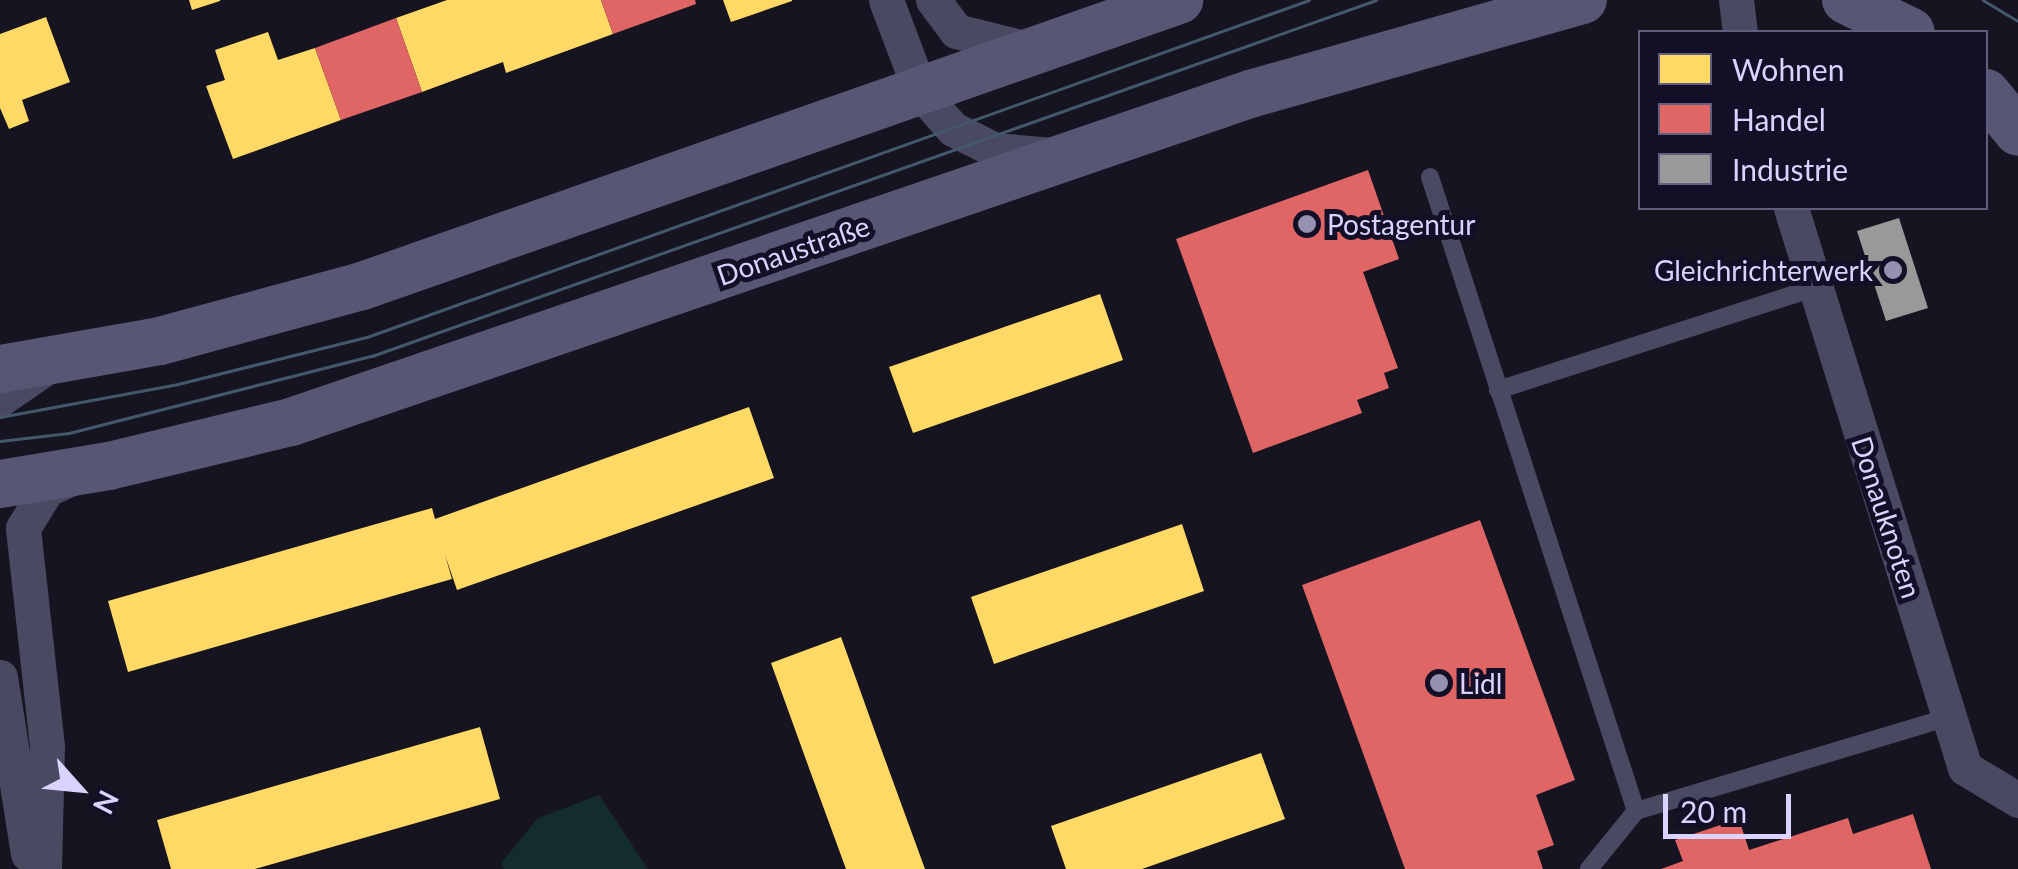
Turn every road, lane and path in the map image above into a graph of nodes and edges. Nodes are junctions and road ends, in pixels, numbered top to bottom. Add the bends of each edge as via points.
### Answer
1 (886, 0) edge
2 (933, 0) edge
3 (1180, 0) edge
4 (1584, 0) edge
5 (1736, 0) edge
6 (1846, 0) edge
7 (1740, 30) edge
8 (1904, 30) edge
9 (1038, 50) junction
10 (1988, 79) edge
11 (921, 92) junction
12 (1988, 94) edge
13 (2018, 95) edge
14 (2018, 132) edge
15 (1069, 155) junction
16 (1430, 177) dead end
17 (1792, 210) edge
18 (1814, 288) junction
19 (63, 358) junction
20 (0, 368) edge
21 (1498, 390) junction
22 (0, 399) edge
23 (109, 466) junction
24 (0, 484) edge
25 (0, 678) edge
26 (1950, 717) junction
27 (2018, 800) edge
28 (1636, 811) junction
29 (30, 869) edge
30 (44, 869) edge
31 (1588, 869) edge

1 - 11 street
2 - 9 street via 956,31 1000,47
3 - 9 main road
4 - 15 main road, Donaustraße via 1250,94
5 - 7 street
6 - 8 main road
9 - 11 main road
10 - 13 lane
11 - 15 street via 953,129 975,142 1024,155
11 - 19 main road via 362,286 193,333
12 - 14 main road
15 - 23 main road, Donaustraße via 291,422
16 - 21 lane
17 - 18 street, Donauknoten
18 - 21 lane
18 - 26 street, Donauknoten
19 - 20 main road
19 - 22 street
21 - 28 lane
23 - 24 main road, Donaustraße
23 - 30 street via 47,489 23,528 47,746
25 - 29 street
26 - 27 street, Donauknoten via 1964,768
26 - 28 lane
28 - 31 lane

